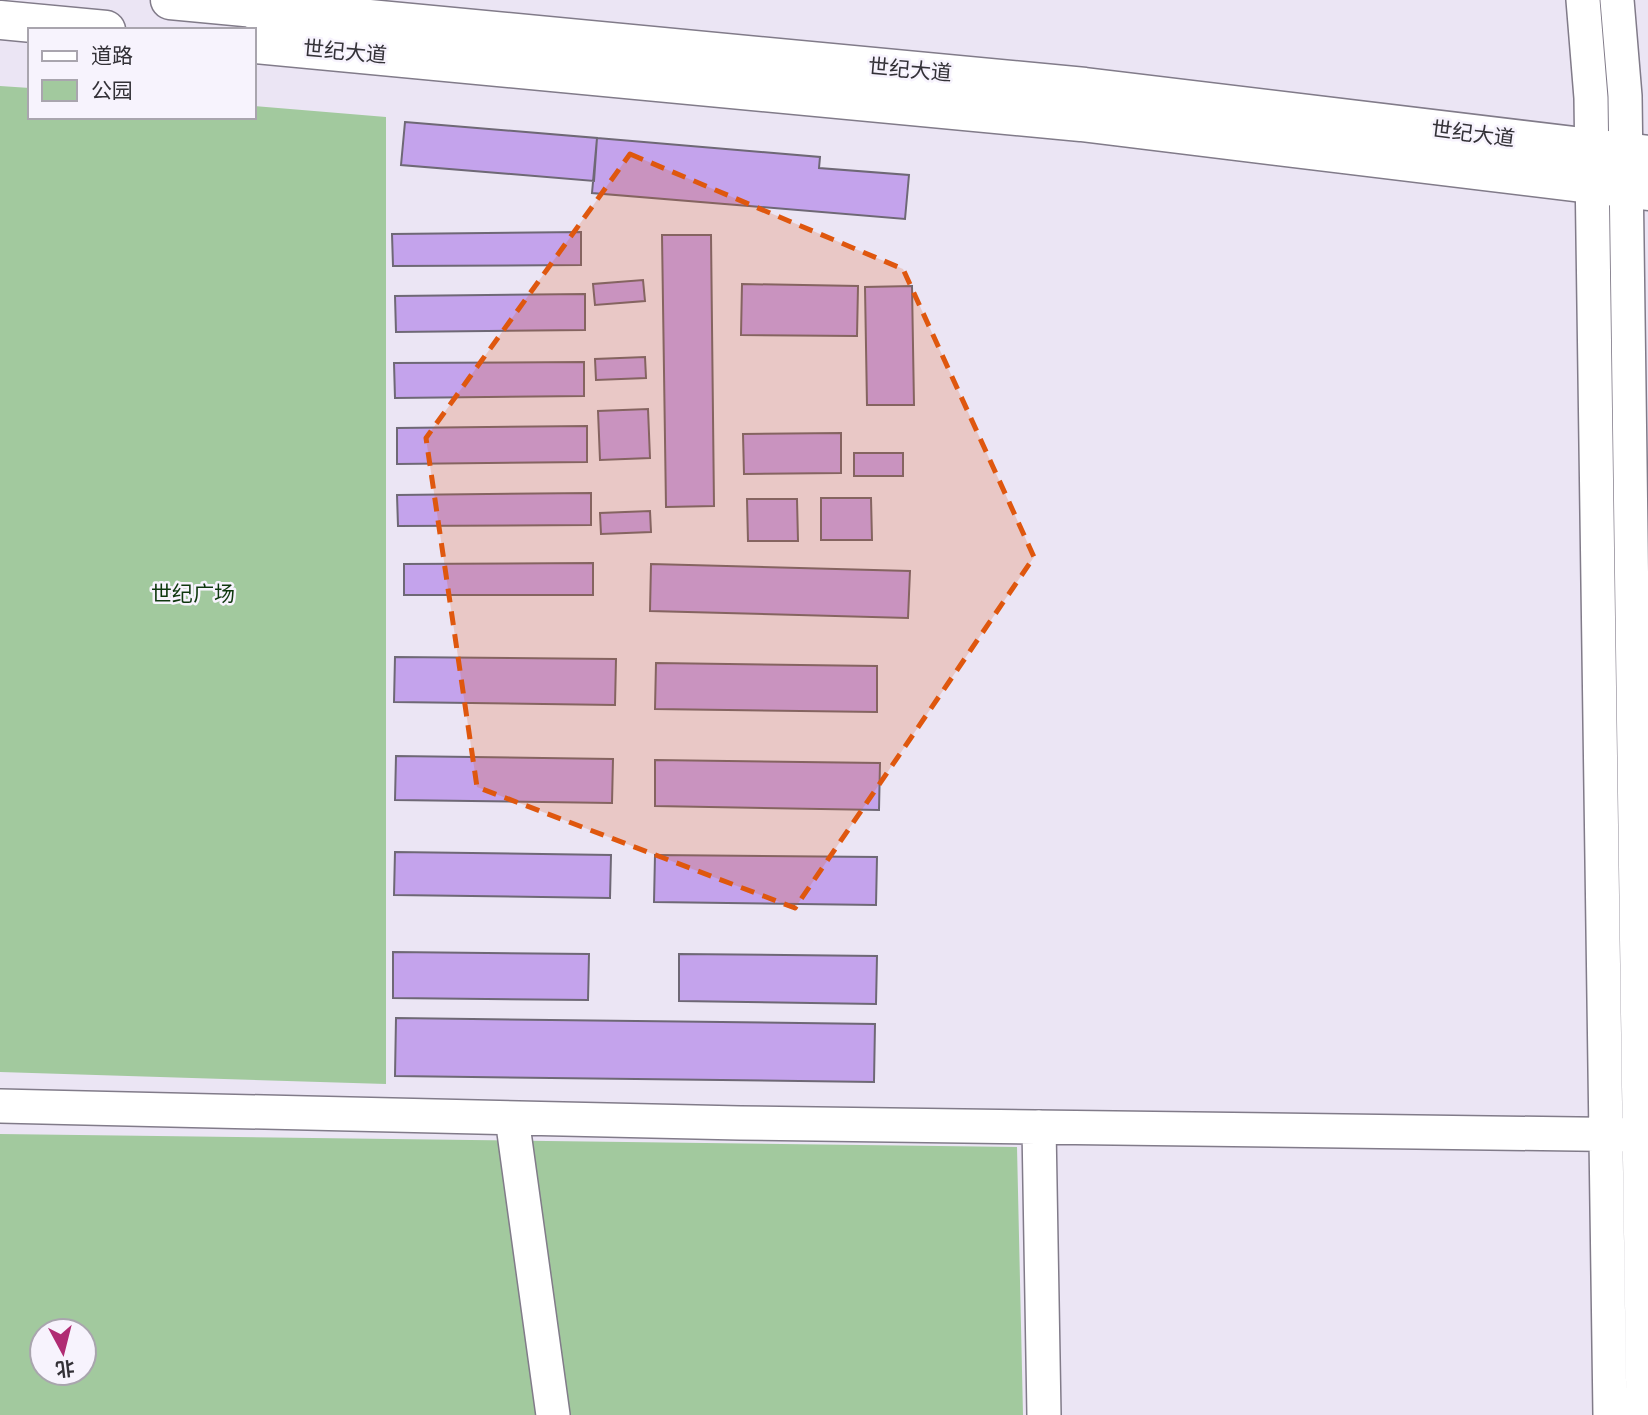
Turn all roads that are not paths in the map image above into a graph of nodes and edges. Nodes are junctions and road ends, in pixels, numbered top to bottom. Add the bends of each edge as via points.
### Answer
1 (170, 0) edge
2 (1583, 0) edge
3 (1617, 0) edge
4 (279, 5) edge
5 (0, 20) edge
6 (85, 28) edge
7 (256, 44) edge
8 (1622, 170) edge
9 (1642, 851) edge
10 (0, 1107) edge
11 (512, 1118) junction
12 (1039, 1128) junction
13 (1606, 1134) junction
14 (1643, 1135) edge
15 (553, 1415) edge
16 (1044, 1415) edge
17 (1610, 1415) edge
18 (1643, 1415) edge

1 - 4 main road, 世纪大道
2 - 8 street via 1591,98
3 - 8 street via 1625,96
4 - 8 main road, 世纪大道 via 1085,87
5 - 6 main road
7 - 8 main road, 世纪大道
8 - 9 street
8 - 13 street
9 - 14 street
10 - 11 street
11 - 12 street
11 - 15 street
12 - 13 street
12 - 16 street
13 - 14 street
13 - 17 street
14 - 18 street

